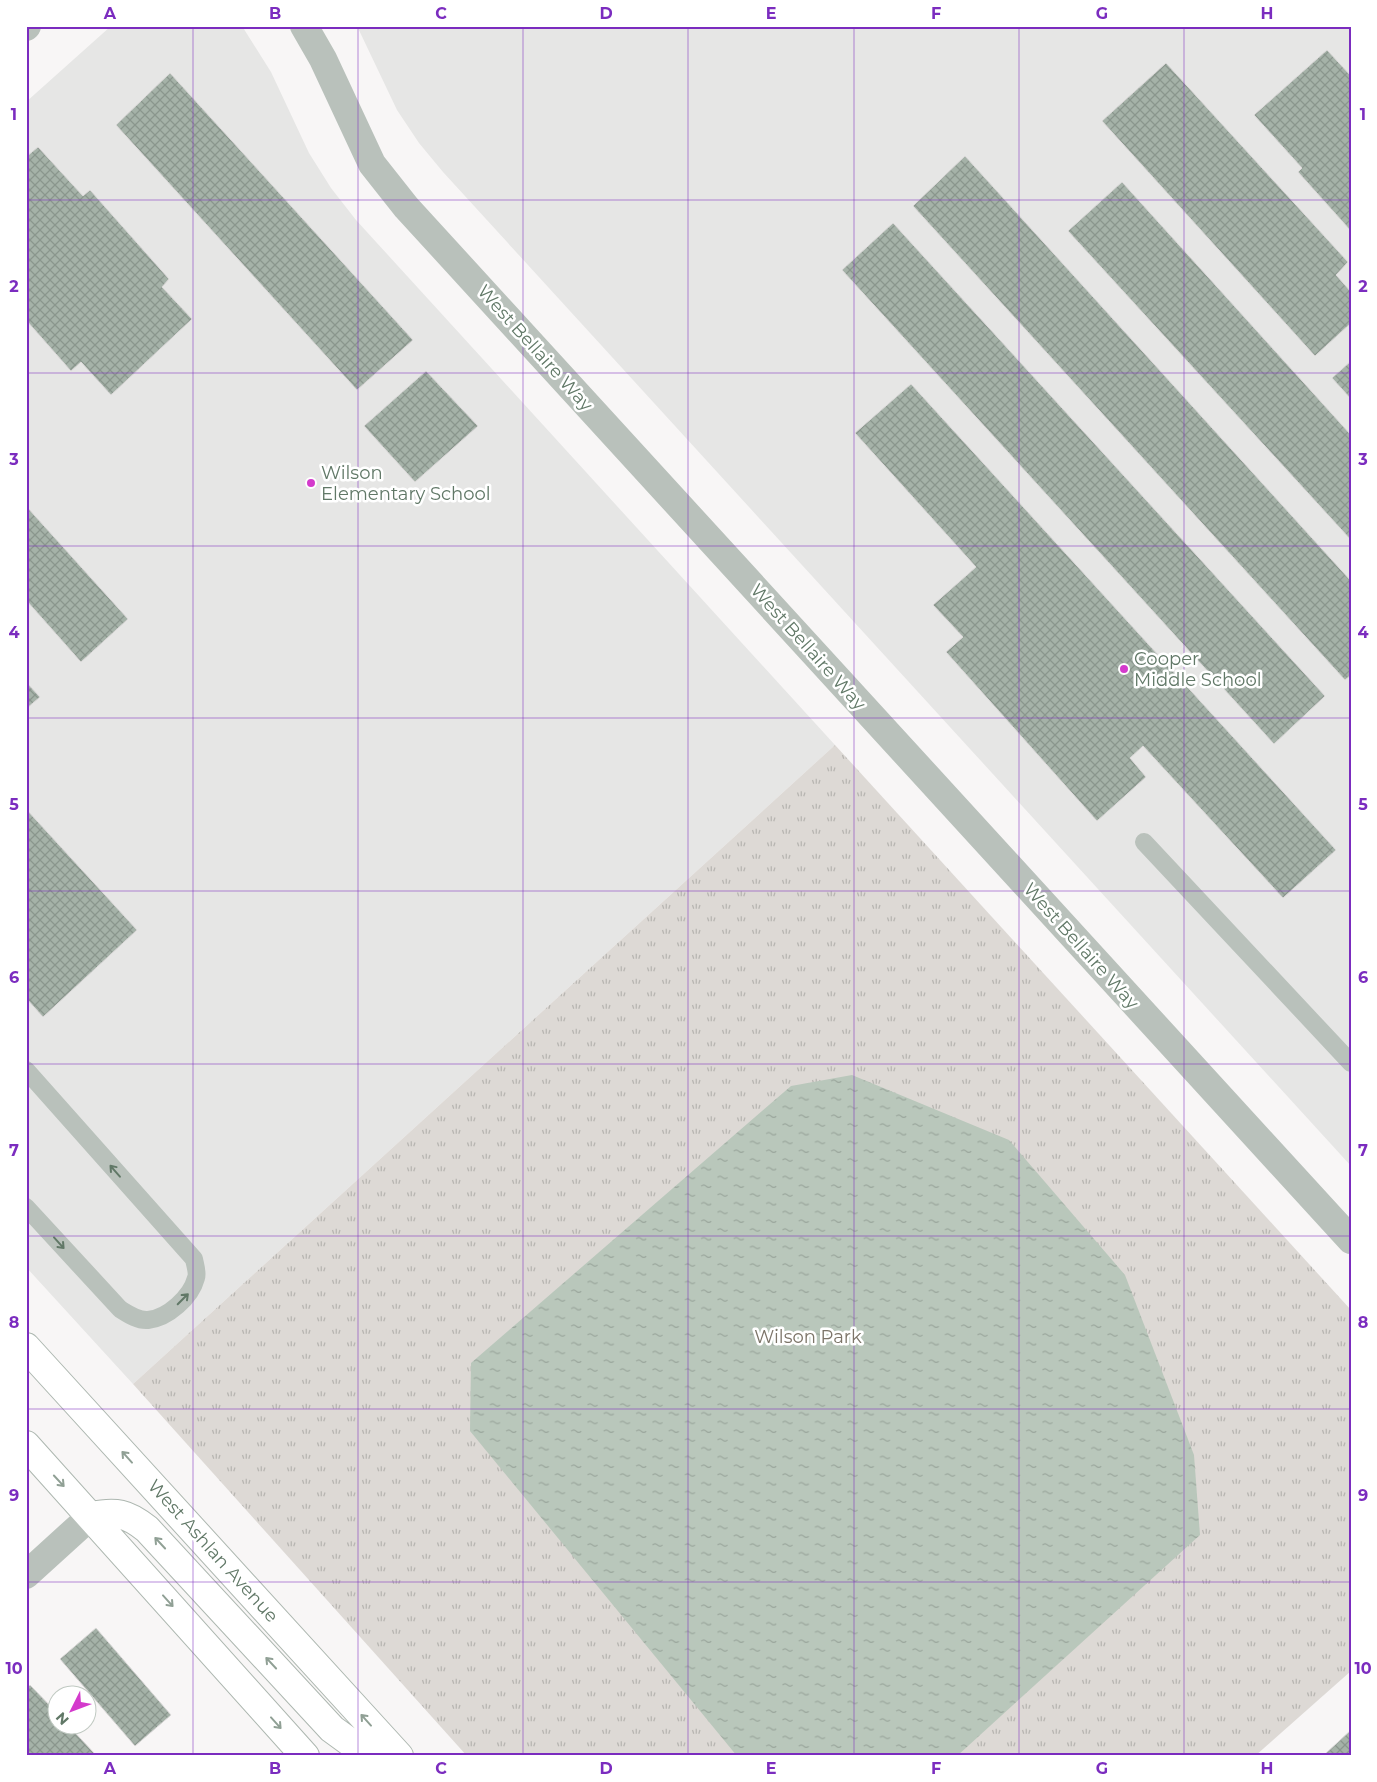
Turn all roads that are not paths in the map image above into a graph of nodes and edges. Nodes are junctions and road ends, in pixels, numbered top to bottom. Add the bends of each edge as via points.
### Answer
1 (304, 26) edge
2 (1144, 842) dead end
3 (1351, 1063) edge
4 (26, 1070) edge
5 (26, 1207) edge
6 (1351, 1240) edge
7 (26, 1346) edge
8 (26, 1445) edge
9 (92, 1516) junction
10 (26, 1575) edge
11 (305, 1756) edge
12 (369, 1756) edge
13 (399, 1756) edge

1 - 6 street, West Bellaire Way via 372,164 406,207
2 - 3 lane
5 -> 4 lane via 120,1309 134,1318 147,1320 162,1315 189,1293 197,1277 194,1260
13 -> 7 main road, West Ashlan Avenue
8 -> 9 main road
9 - 10 street
9 -> 11 main road
12 -> 9 main road via 332,1729 147,1529 132,1517 111,1512

